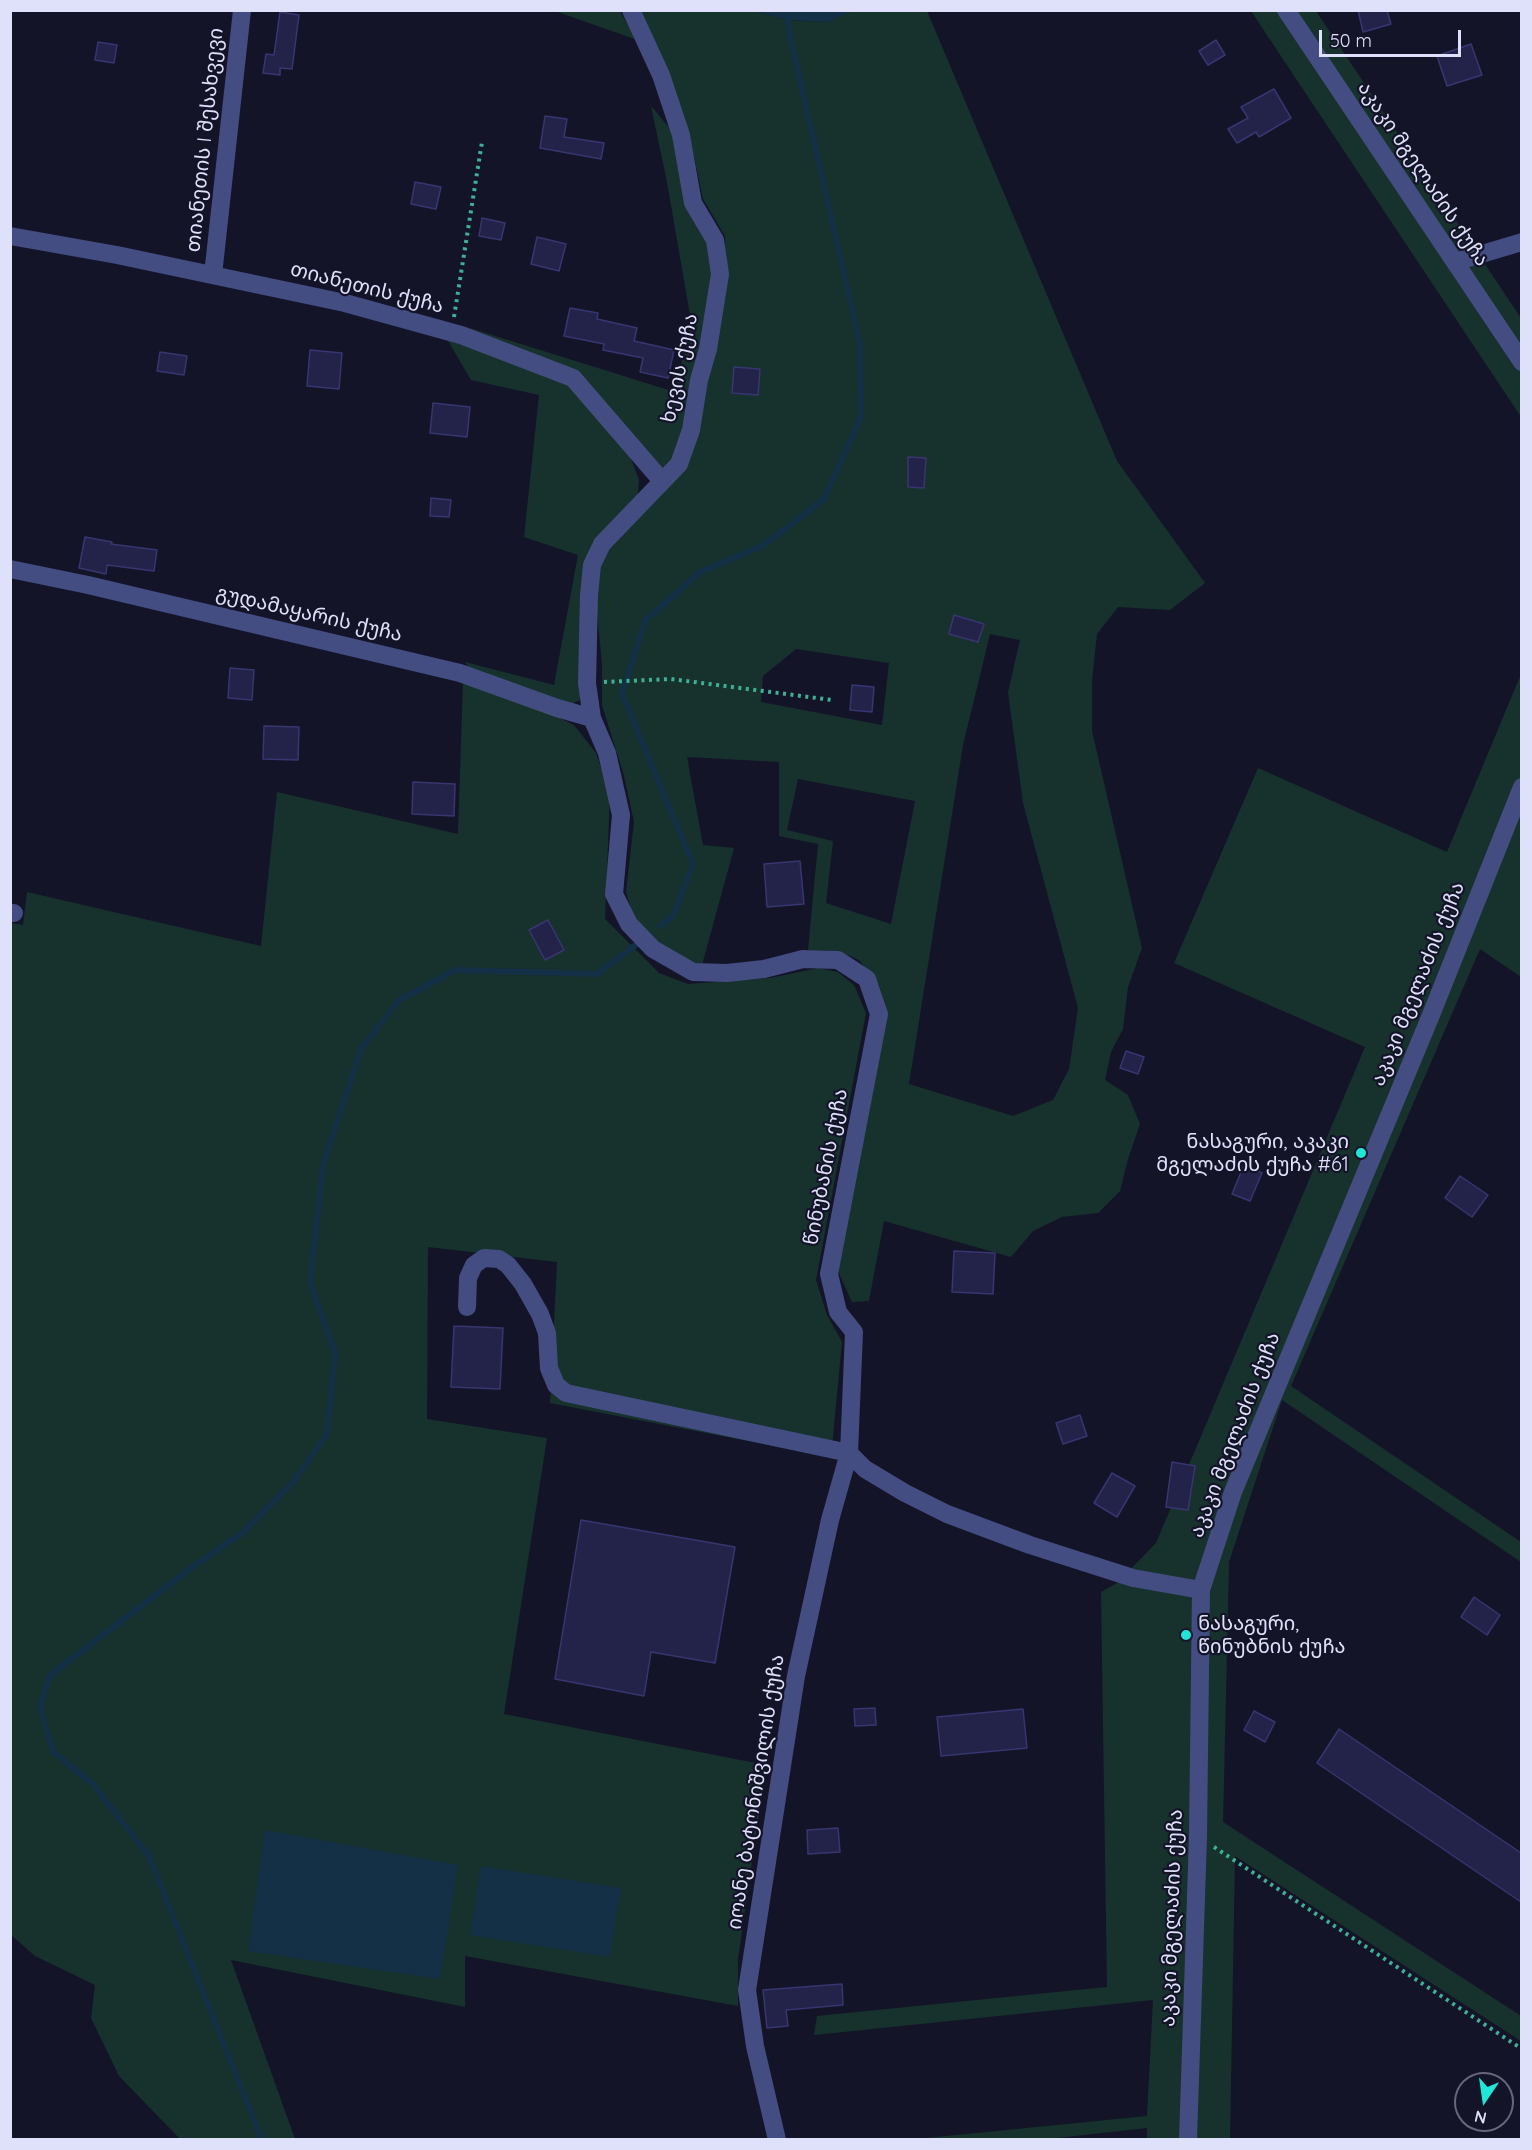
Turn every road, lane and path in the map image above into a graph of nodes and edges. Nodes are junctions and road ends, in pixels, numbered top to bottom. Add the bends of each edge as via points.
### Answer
1 (242, 10) edge
2 (631, 10) edge
3 (1286, 10) edge
4 (482, 142) dead end
5 (10, 236) edge
6 (1521, 242) edge
7 (1455, 262) junction
8 (213, 275) junction
9 (452, 333) junction
10 (1521, 362) edge
11 (662, 481) junction
12 (10, 569) edge
13 (587, 683) junction
14 (832, 700) dead end
15 (592, 718) junction
16 (1521, 787) edge
17 (467, 1307) dead end
18 (849, 1453) junction
19 (1201, 1590) junction
20 (1198, 1836) junction
21 (1521, 2049) edge
22 (777, 2139) edge
23 (1188, 2139) edge

1 - 8 street, თიანეთის I შესახვევი
2 - 11 street, ხევის ქუჩა via 661,75 681,135 693,203 715,240 720,274 691,430 679,464
3 - 7 street, აკაკი მგელაძის ქუჩა
4 - 9 path
5 - 8 street, თიანეთის ქუჩა
6 - 7 street
7 - 10 street, აკაკი მგელაძის ქუჩა
8 - 9 street, თიანეთის ქუჩა via 345,303
9 - 11 street, თიანეთის ქუჩა via 573,378
11 - 13 street, ხევის ქუჩა via 602,544 592,565
12 - 15 street, გუდამაყარის ქუჩა via 460,673
13 - 14 path via 671,679
13 - 15 street, ხევის ქუჩა
15 - 18 street, წინუბანის ქუჩა via 607,753 621,815 614,894 628,924 653,949 693,972 764,969 803,959 838,960 867,979 879,1014 829,1274 838,1312 854,1332
16 - 19 street, აკაკი მგელაძის ქუჩა via 1233,1492
17 - 18 street via 468,1278 474,1265 484,1258 499,1259 523,1284 540,1314 547,1334 549,1368 556,1386 566,1393
18 - 19 street via 865,1470 947,1514 1133,1578
18 - 22 street, იოანე ბატონიშვილის ქუჩა via 796,1676 747,1990 755,2046
19 - 20 street, აკაკი მგელაძის ქუჩა
20 - 21 path
20 - 23 street, აკაკი მგელაძის ქუჩა

